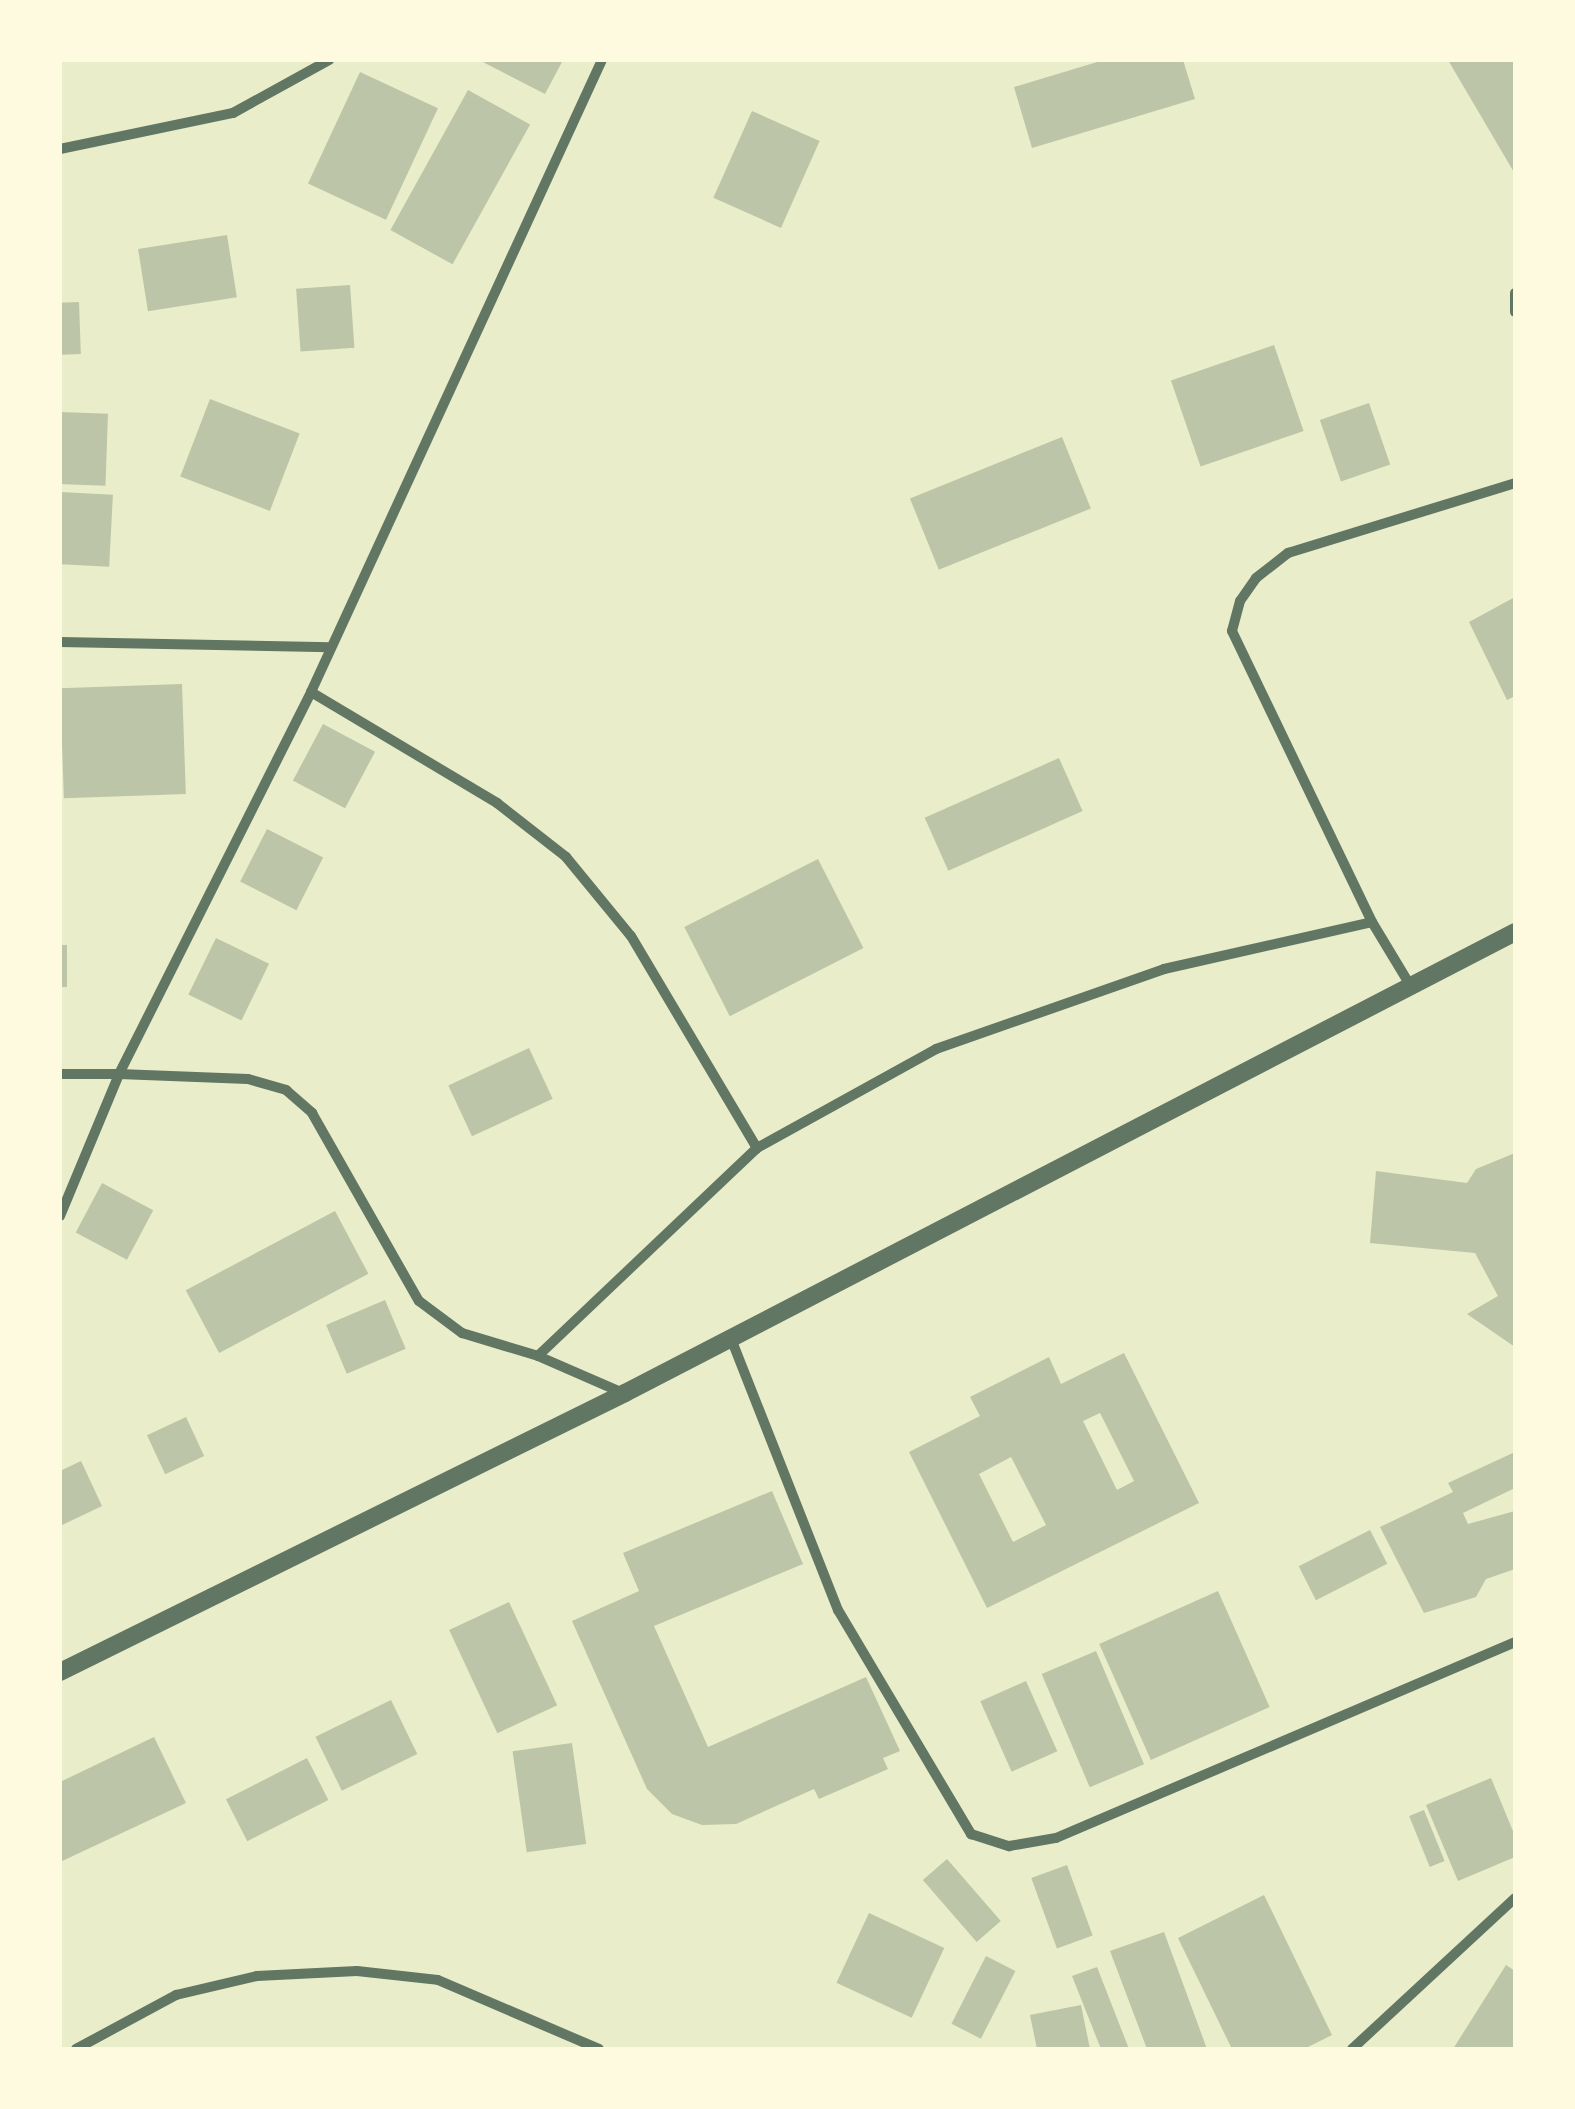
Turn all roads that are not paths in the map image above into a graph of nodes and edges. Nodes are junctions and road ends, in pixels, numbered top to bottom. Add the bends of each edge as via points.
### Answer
1 (329, 60) edge
2 (602, 60) edge
3 (60, 150) edge
4 (1515, 293) edge
5 (1515, 312) edge
6 (1515, 483) edge
7 (60, 642) edge
8 (331, 647) junction
9 (310, 692) junction
10 (1372, 922) junction
11 (1515, 932) edge
12 (1410, 985) junction
13 (60, 1074) edge
14 (119, 1074) junction
15 (757, 1148) junction
16 (60, 1216) edge
17 (730, 1336) junction
18 (538, 1356) junction
19 (625, 1393) junction
20 (1515, 1642) edge
21 (60, 1672) edge
22 (1515, 1898) edge
23 (76, 2049) edge
24 (599, 2049) edge
25 (1352, 2049) edge

1 - 3 street via 233,113
2 - 8 street
4 - 5 street
6 - 10 street via 1288,553 1240,601 1232,631
7 - 8 street
8 - 9 street
9 - 14 street
9 - 15 street via 496,803 566,857 632,936
10 - 12 street
10 - 15 street via 1164,969 936,1049
11 - 12 street
12 - 17 street
13 - 14 street
14 - 16 street
14 - 18 street via 248,1079 286,1090 312,1113 419,1301 462,1333
15 - 18 street
17 - 19 street
17 - 20 street via 838,1610 971,1834 1009,1846 1056,1838
18 - 19 street
19 - 21 street
22 - 25 street
23 - 24 street via 176,1995 257,1976 357,1971 438,1980

